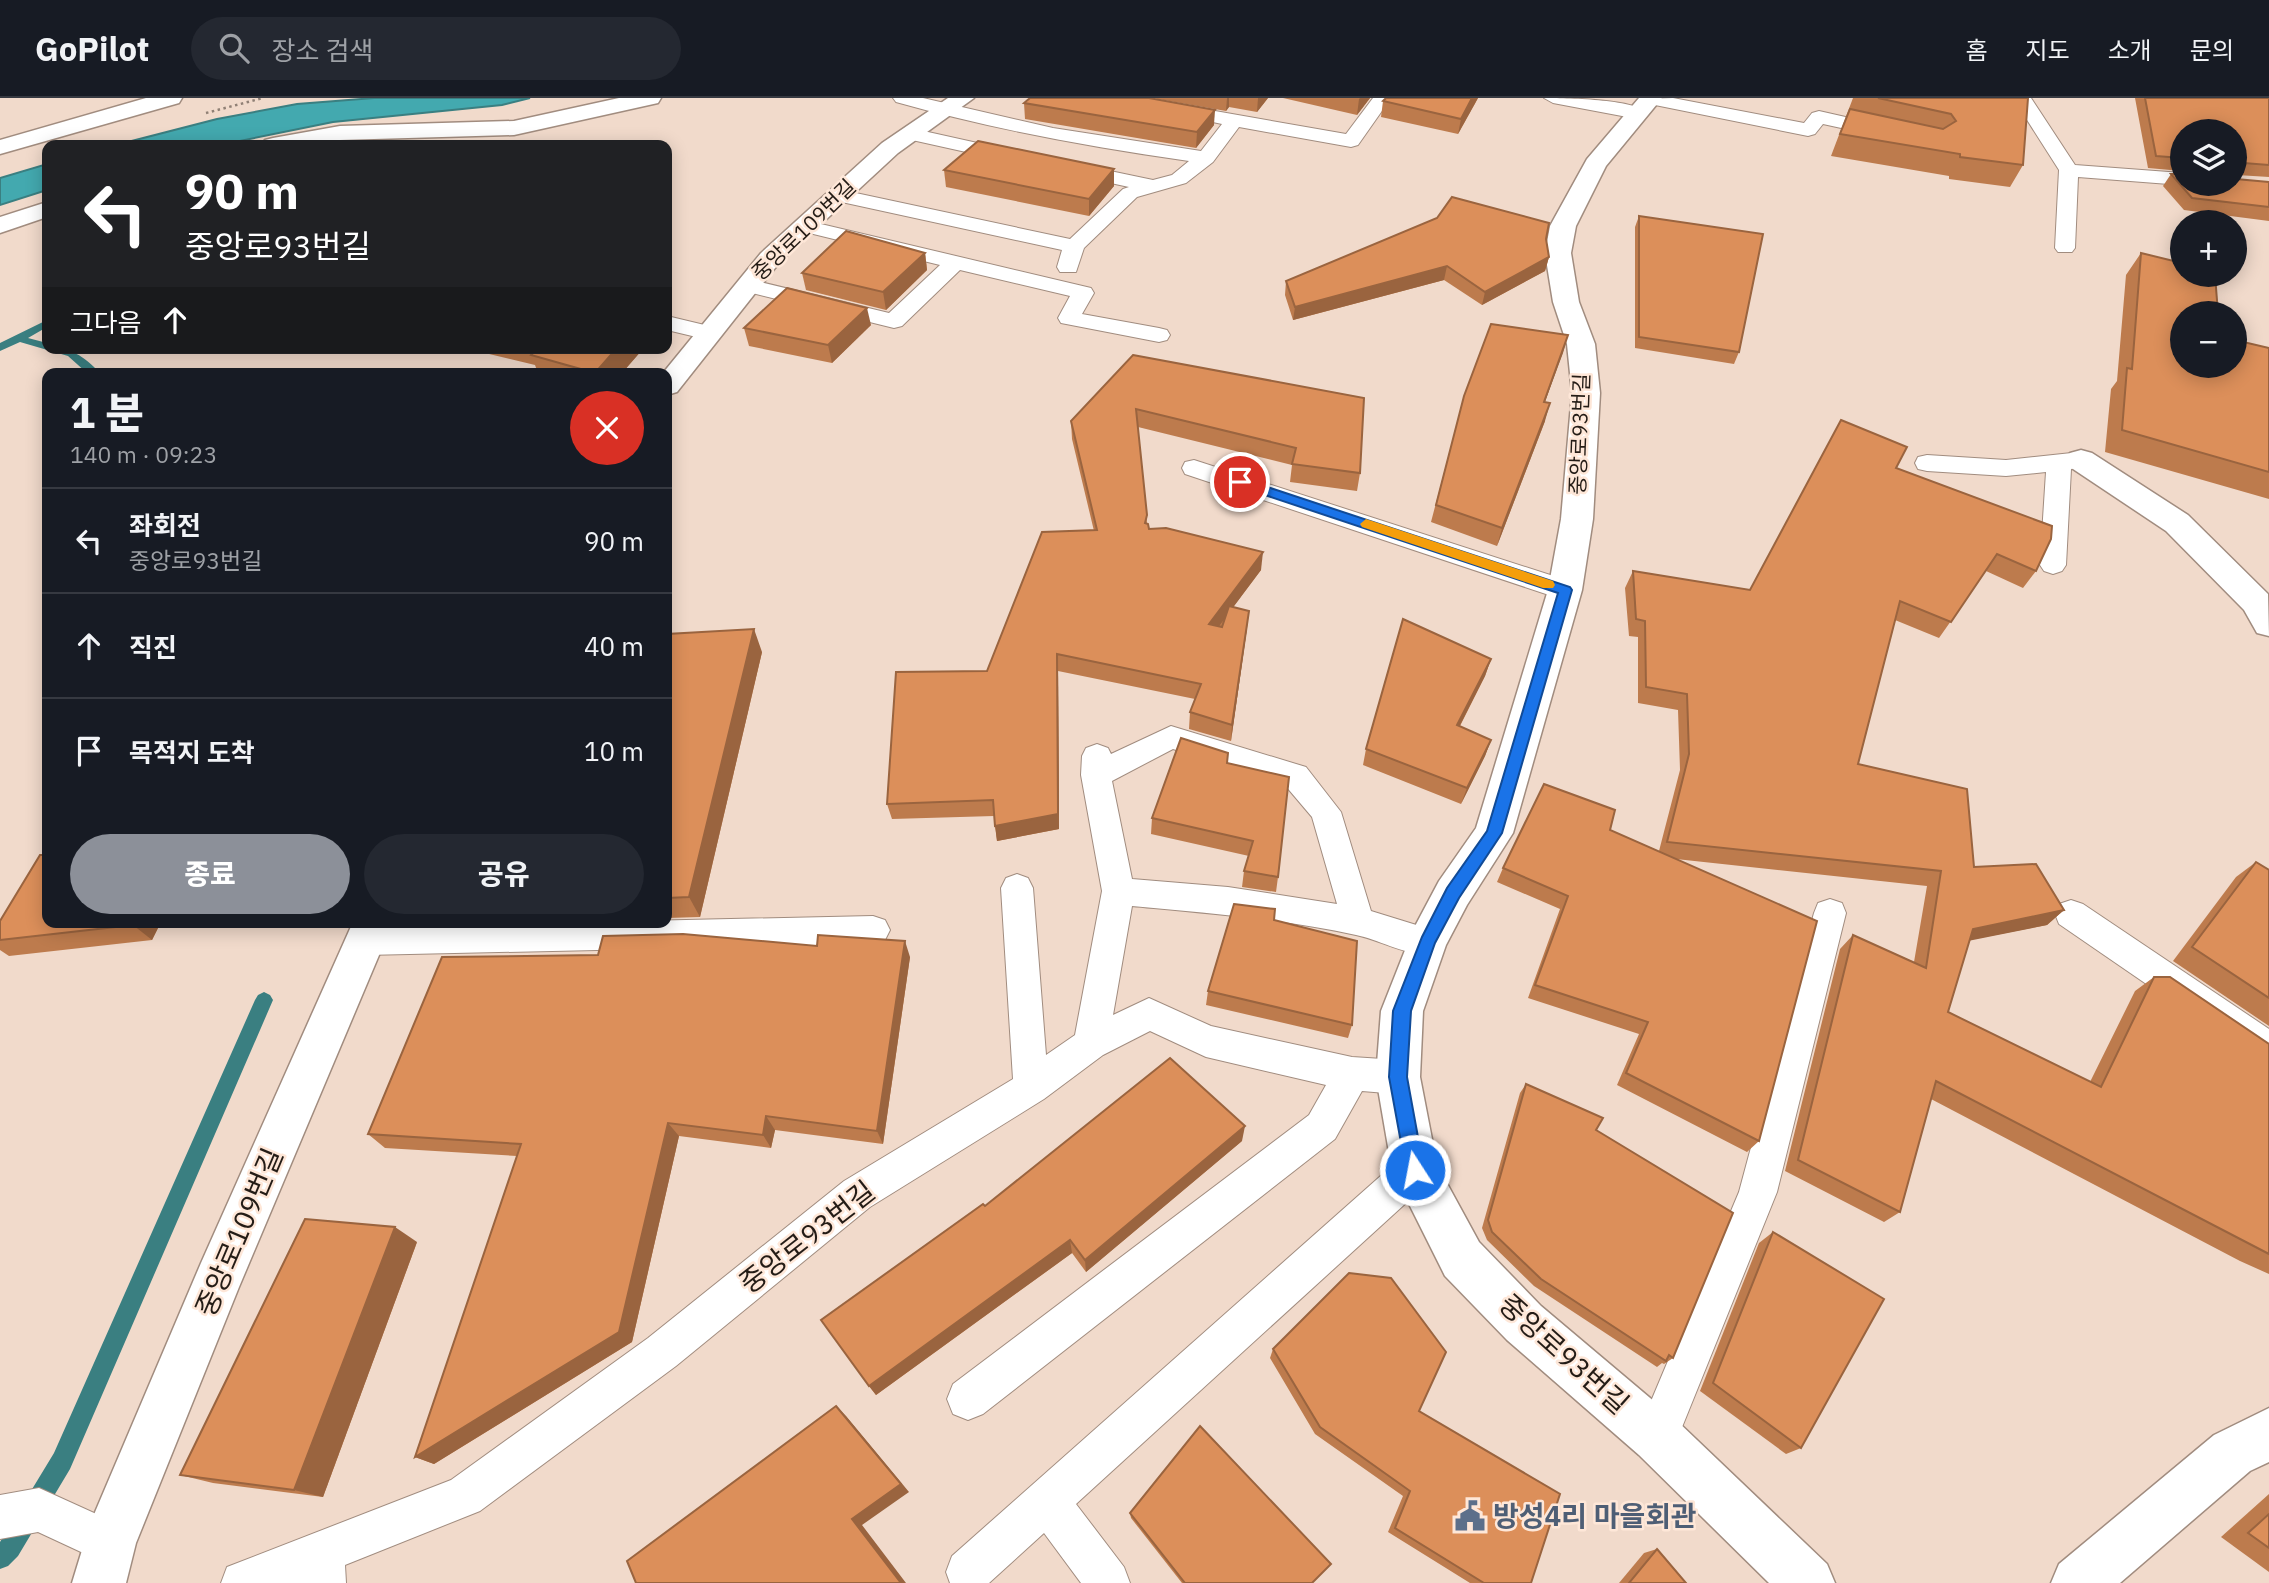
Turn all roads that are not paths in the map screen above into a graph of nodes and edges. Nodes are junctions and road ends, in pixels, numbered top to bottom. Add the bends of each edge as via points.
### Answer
1 (172, 98) edge
2 (650, 98) edge
3 (902, 98) edge
4 (1382, 98) edge
5 (1553, 98) edge
6 (2022, 98) edge
7 (1646, 103) edge
8 (953, 104) edge
9 (1196, 114) edge
10 (1234, 120) junction
11 (910, 134) junction
12 (1907, 136) edge
13 (301, 140) edge
14 (0, 147) edge
15 (1206, 158) junction
16 (1031, 160) edge
17 (1058, 166) edge
18 (2069, 170) junction
19 (2170, 178) edge
20 (1153, 186) junction
21 (837, 195) junction
22 (42, 211) edge
23 (0, 225) edge
24 (804, 226) junction
25 (1074, 246) junction
26 (2065, 248) dead end
27 (957, 261) junction
28 (748, 285) junction
29 (1062, 288) junction
30 (672, 324) edge
31 (709, 333) junction
32 (1159, 335) dead end
33 (672, 380) edge
34 (2070, 462) junction
35 (1927, 463) dead end
36 (1195, 468) dead end
37 (2053, 565) edge
38 (1565, 590) junction
39 (2269, 624) edge
40 (1017, 888) dead end
41 (1118, 891) junction
42 (1830, 913) dead end
43 (2071, 914) dead end
44 (1358, 920) junction
45 (873, 930) dead end
46 (369, 932) edge
47 (1427, 942) junction
48 (1091, 1044) junction
49 (2269, 1049) edge
50 (1352, 1074) junction
51 (1398, 1077) junction
52 (1031, 1087) junction
53 (1415, 1170) junction
54 (968, 1399) dead end
55 (2269, 1434) edge
56 (1657, 1437) junction
57 (1046, 1500) junction
58 (20, 1514) edge
59 (104, 1563) edge
60 (323, 1567) edge
61 (968, 1572) dead end
62 (243, 1583) edge
63 (1108, 1583) edge
64 (1808, 1583) edge
65 (2078, 1583) edge

1 - 14 street
2 - 13 street via 514,128 340,133
3 - 8 lane
4 - 10 lane via 1351,141
5 - 7 lane
6 - 18 lane
7 - 12 lane via 1808,130 1819,117
7 - 38 street, 중앙로93번길 via 1595,164 1563,226 1558,253 1566,302 1581,344 1586,393 1577,519
8 - 11 street, 중앙로109번길
8 - 15 lane via 1095,143
9 - 10 lane
10 - 15 lane
11 - 16 lane
11 - 21 street, 중앙로109번길
15 - 20 lane via 1179,179
17 - 20 lane
18 - 19 lane
18 - 26 lane
20 - 25 lane via 1130,193
21 - 24 street, 중앙로109번길
21 - 25 lane
22 - 23 street
24 - 27 lane
24 - 28 street, 중앙로109번길
25 - 29 lane
27 - 28 lane via 894,321
27 - 29 lane
28 - 31 street, 중앙로109번길
29 - 32 lane via 1083,293 1069,318
30 - 31 lane
31 - 33 street, 중앙로109번길
34 - 35 lane via 2006,468
34 - 37 lane
34 - 39 street via 2177,523 2256,602
36 - 38 lane
38 - 47 street, 중앙로93번길 via 1494,833 1453,893
40 - 52 lane
41 - 44 lane
41 - 44 lane via 1096,766 1171,737 1295,775 1326,812
41 - 48 lane
42 - 56 lane via 1758,1192
43 - 49 lane
44 - 47 lane
45 - 46 lane
46 - 59 street, 중앙로109번길 via 218,1280
47 - 51 street, 중앙로93번길 via 1402,1011
48 - 50 lane, 중앙로93번길 via 1149,1014 1206,1041
48 - 52 lane, 중앙로93번길
50 - 51 lane, 중앙로93번길
50 - 54 lane via 1322,1127
51 - 53 street, 중앙로93번길
52 - 60 lane, 중앙로93번길 via 857,1194 662,1352 465,1496
53 - 56 street, 중앙로93번길 via 1462,1258 1524,1324
53 - 57 lane
55 - 65 street via 2232,1453
56 - 64 street, 중앙로93번길
57 - 61 lane
57 - 63 lane
58 - 59 lane, 중앙로109번길
60 - 62 lane, 중앙로93번길

